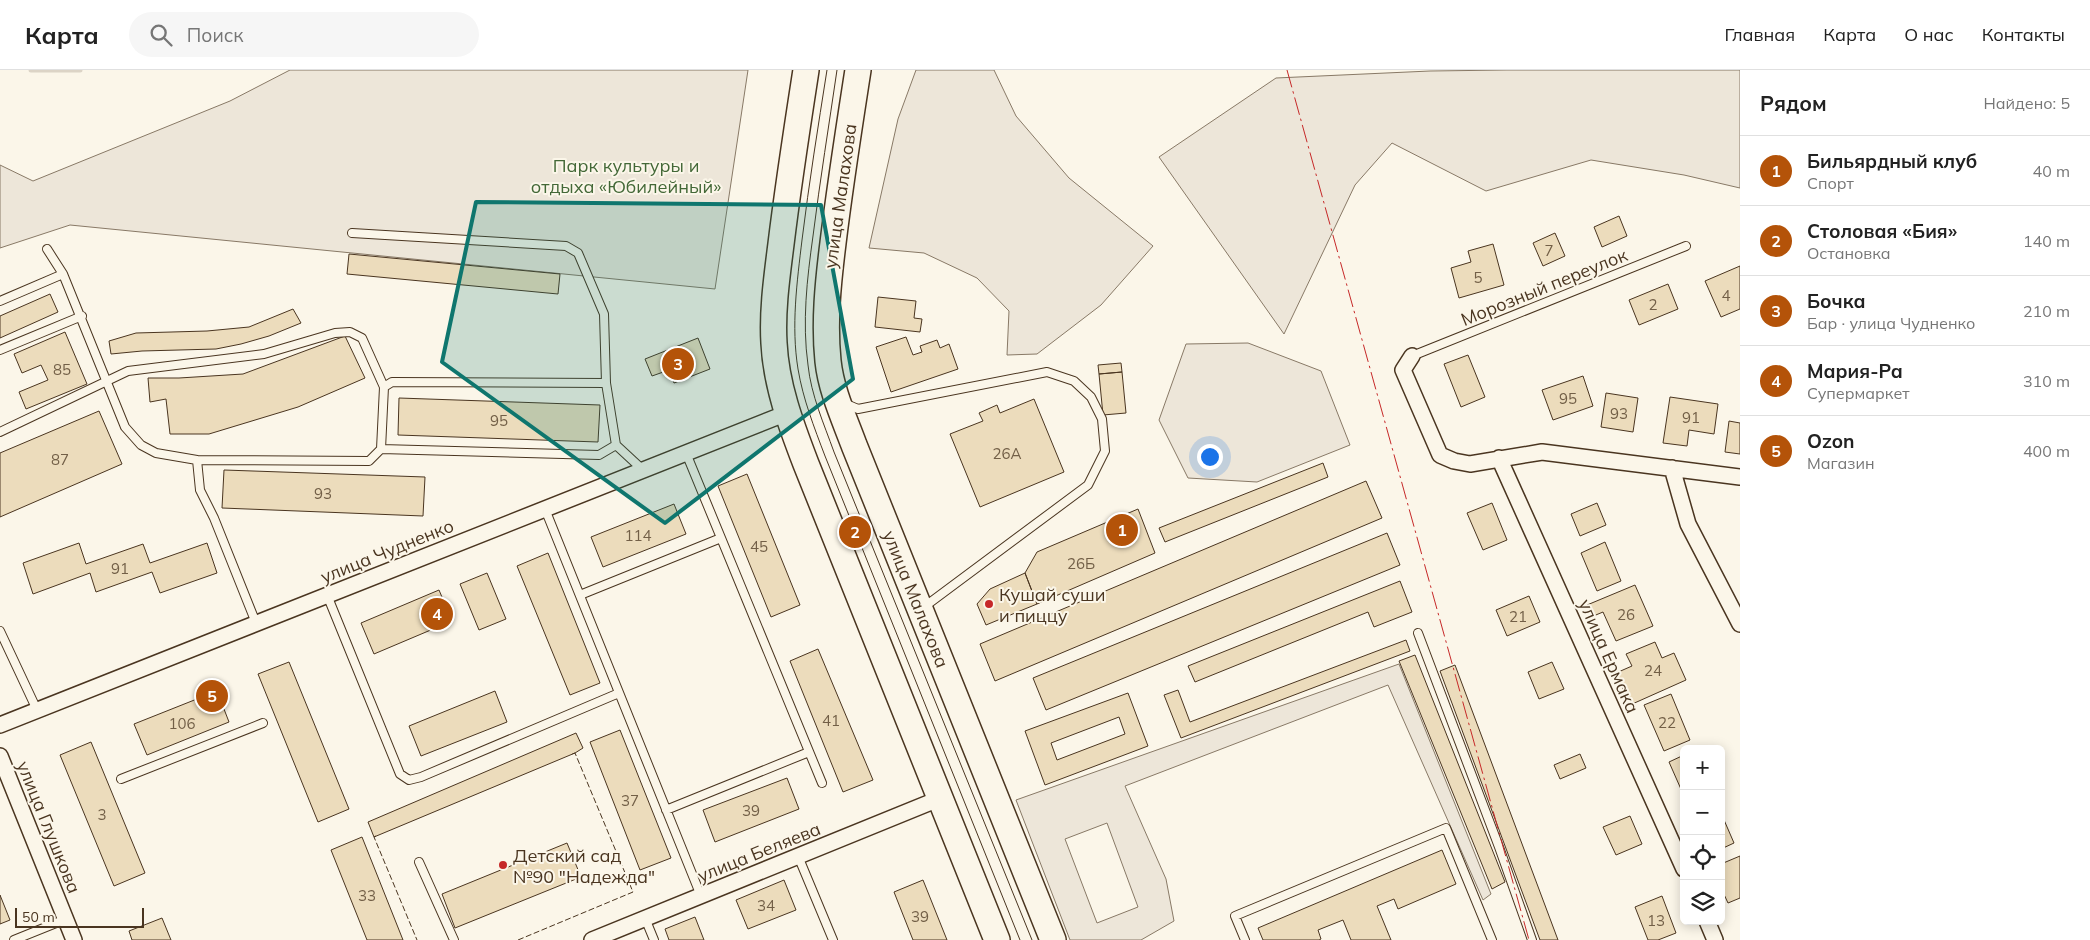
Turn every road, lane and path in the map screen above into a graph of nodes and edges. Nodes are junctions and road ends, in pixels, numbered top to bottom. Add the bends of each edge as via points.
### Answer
1 (806, 70) edge
2 (858, 70) edge
3 (352, 233) dead end
4 (1686, 246) dead end
5 (47, 249) dead end
6 (64, 274) junction
7 (0, 301) edge
8 (82, 316) junction
9 (0, 350) edge
10 (1412, 356) joint
11 (108, 382) junction
12 (606, 383) junction
13 (384, 387) junction
14 (836, 396) junction
15 (787, 412) junction
16 (0, 432) edge
17 (616, 445) junction
18 (381, 448) junction
19 (686, 453) junction
20 (1499, 458) junction
21 (197, 460) junction
22 (1672, 468) junction
23 (643, 470) junction
24 (1740, 477) edge
25 (545, 509) junction
26 (721, 538) junction
27 (327, 595) junction
28 (580, 595) junction
29 (920, 609) junction
30 (256, 623) junction
31 (1740, 624) edge
32 (0, 631) edge
33 (1418, 633) dead end
34 (619, 693) junction
35 (37, 710) junction
36 (263, 723) dead end
37 (0, 725) edge
38 (809, 752) junction
39 (0, 756) edge
40 (121, 779) dead end
41 (822, 783) dead end
42 (941, 798) junction
43 (666, 810) junction
44 (798, 856) junction
45 (1680, 860) edge
46 (419, 862) dead end
47 (701, 896) junction
48 (645, 918) junction
49 (66, 919) junction
50 (1708, 925) edge
51 (14, 940) edge
52 (74, 940) edge
53 (454, 940) edge
54 (592, 940) edge
55 (654, 940) edge
56 (833, 940) edge
57 (997, 940) edge
58 (1053, 940) edge
59 (1245, 940) edge
60 (1492, 940) edge
61 (1532, 940) edge
62 (1715, 940) edge

1 - 15 main road via 786,198 775,303 774,342
2 - 14 main road, улица Малахова via 826,306 828,363
3 - 12 lane via 566,246 578,253 604,314
4 - 10 lane, Морозный переулок
5 - 6 lane
6 - 7 lane
6 - 8 lane
8 - 9 lane
8 - 11 lane
10 - 20 street via 1403,370 1440,455 1470,464
11 - 13 lane via 128,371 264,354 334,333 350,332 362,338
11 - 16 lane
11 - 21 lane via 125,428 141,445 156,453
12 - 13 lane via 392,382
12 - 17 lane
13 - 18 lane
14 - 29 main road, улица Малахова
14 - 29 lane via 858,409 1047,372 1074,381 1091,397 1102,419 1105,451 1088,485
15 - 19 street, улица Чудненко
15 - 42 main road
17 - 18 lane via 599,455
17 - 23 lane
18 - 21 lane via 370,461
19 - 23 street, улица Чудненко
19 - 26 lane
20 - 22 street via 1542,452
20 - 45 street, улица Ермака
21 - 30 lane via 200,490
22 - 24 street
22 - 31 street via 1688,524
23 - 25 street, улица Чудненко
25 - 27 street, улица Чудненко
25 - 28 lane
26 - 28 lane
26 - 38 lane
27 - 30 street, улица Чудненко
27 - 34 lane via 400,774 408,780
28 - 34 lane
29 - 58 main road, улица Малахова
30 - 35 street, улица Чудненко
32 - 35 lane
33 - 61 lane
34 - 43 lane
35 - 37 street, улица Чудненко
36 - 40 lane
38 - 41 lane
38 - 43 lane
39 - 49 street, улица Глушкова
42 - 44 street, улица Беляева
42 - 57 main road
43 - 47 lane
44 - 47 street, улица Беляева
44 - 56 lane
46 - 53 lane
47 - 48 street, улица Беляева
48 - 54 street, улица Беляева
48 - 55 lane
49 - 51 lane
49 - 52 street, улица Глушкова
50 - 62 street
59 - 60 lane via 1235,916 1446,828

